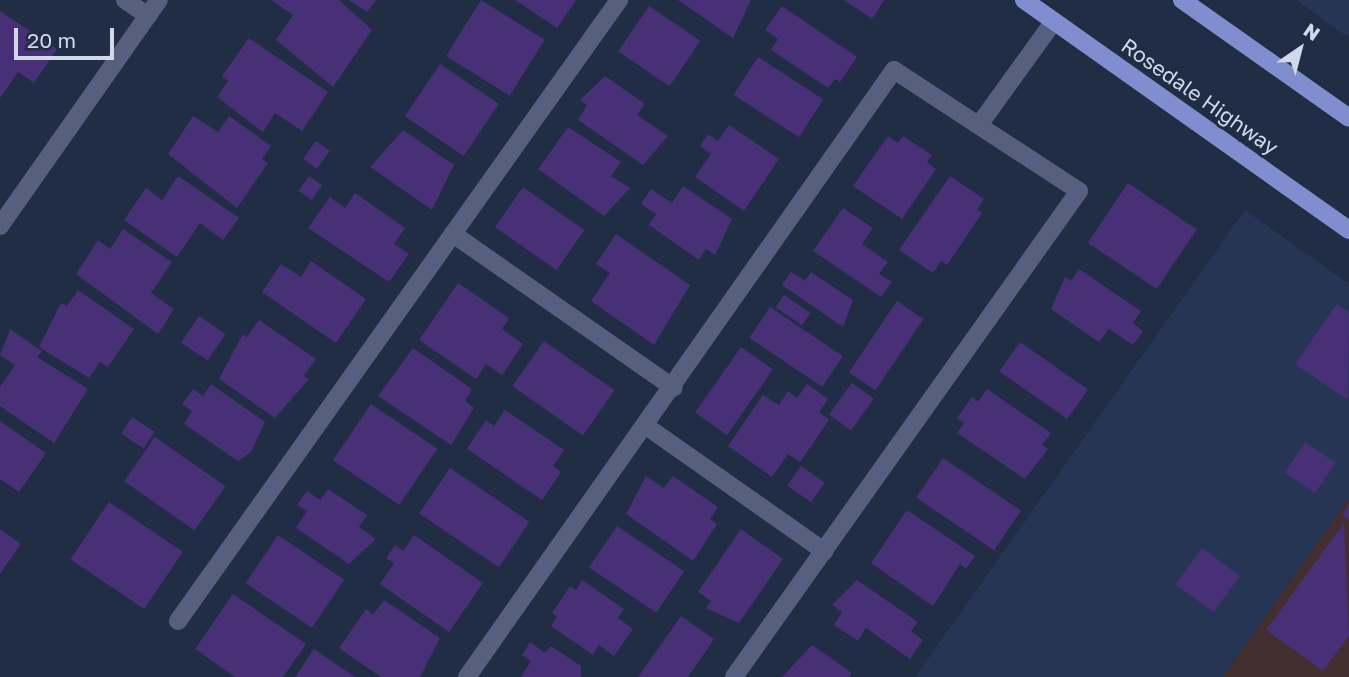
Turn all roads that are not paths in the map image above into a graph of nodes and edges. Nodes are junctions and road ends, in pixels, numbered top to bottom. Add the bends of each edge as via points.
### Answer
1 (125, 0) edge
2 (159, 0) edge
3 (620, 0) edge
4 (1024, 0) edge
5 (1182, 0) edge
6 (148, 16) junction
7 (1054, 21) junction
8 (1349, 118) edge
9 (979, 125) junction
10 (0, 226) edge
11 (1349, 230) edge
12 (453, 234) junction
13 (674, 388) junction
14 (646, 426) junction
15 (824, 551) junction
16 (178, 621) dead end
17 (467, 677) edge
18 (734, 677) edge

1 - 6 street
2 - 6 street
3 - 12 street
4 - 7 main road, Rosedale Highway
5 - 8 main road
6 - 10 street
7 - 9 street
7 - 11 main road, Rosedale Highway
9 - 13 street via 894,70
9 - 15 street via 1079,191
12 - 13 street
12 - 16 street
13 - 14 street
14 - 15 street
14 - 17 street
15 - 18 street

